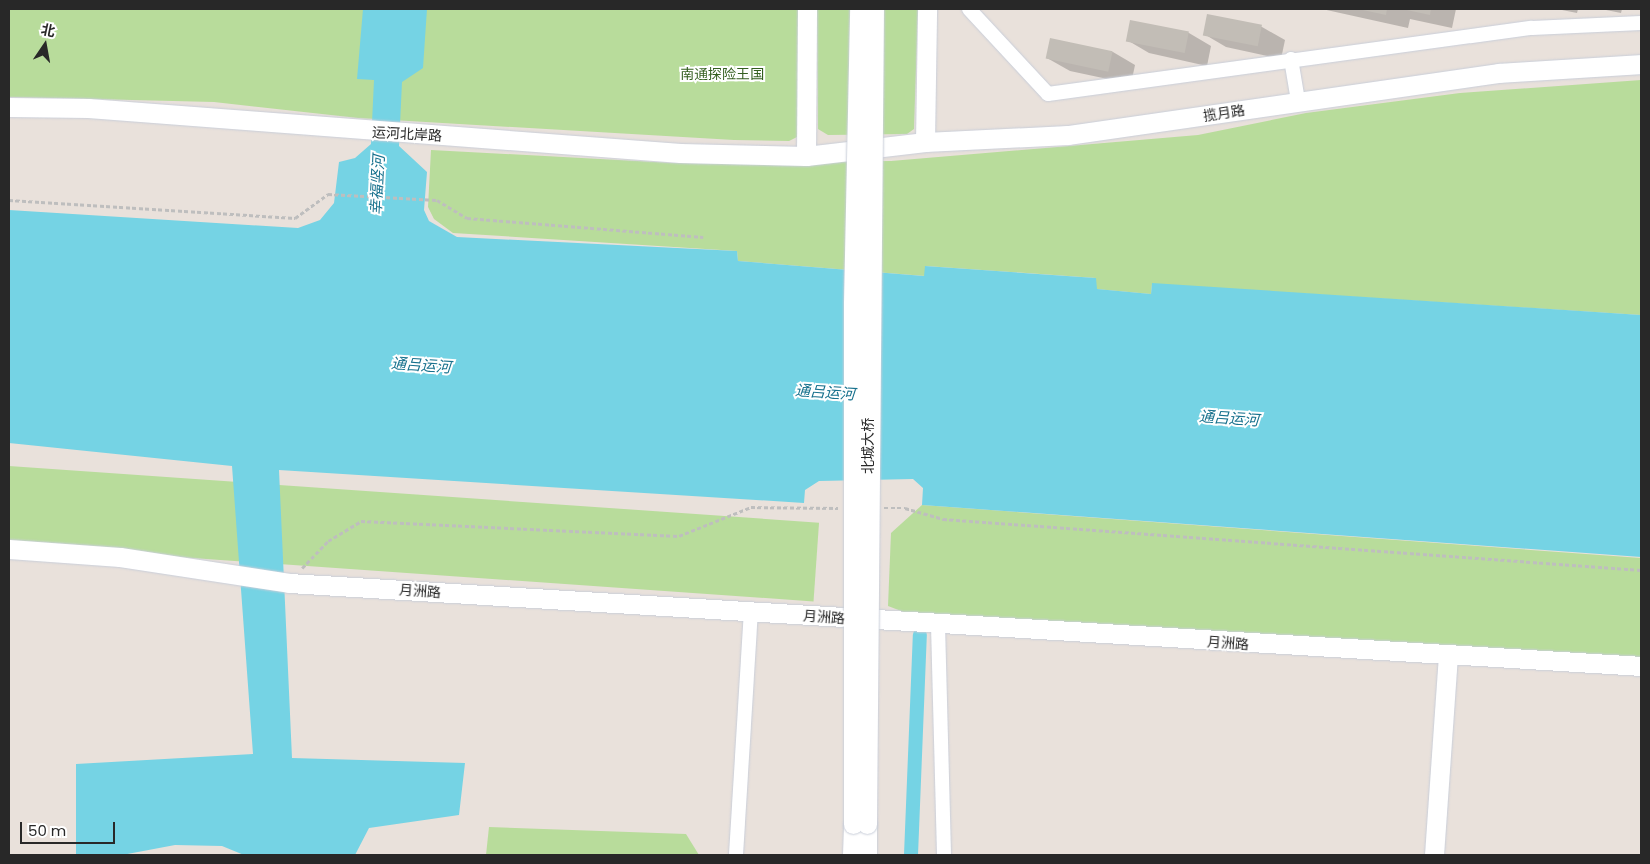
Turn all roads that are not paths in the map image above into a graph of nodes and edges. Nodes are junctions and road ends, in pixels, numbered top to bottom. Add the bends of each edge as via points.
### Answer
1 (807, 9) edge
2 (859, 9) edge
3 (874, 9) edge
4 (927, 9) edge
5 (969, 9) edge
6 (1641, 23) edge
7 (1291, 59) junction
8 (1641, 64) edge
9 (1298, 101) junction
10 (9, 106) edge
11 (924, 142) junction
12 (806, 156) junction
13 (9, 549) edge
14 (751, 613) junction
15 (938, 625) junction
16 (1448, 656) junction
17 (1641, 666) edge
18 (860, 824) junction
19 (736, 855) edge
20 (852, 855) edge
21 (867, 855) edge
22 (944, 855) edge
23 (1434, 855) edge

1 - 12 street
2 - 18 street, 北城大桥, bridge via 853,302
3 - 18 street, 北城大桥, bridge
4 - 11 street
5 - 7 street via 1048,94
6 - 7 street via 1532,28
7 - 9 street
8 - 9 street, 揽月路 via 1499,73
9 - 11 street, 揽月路 via 1068,135
10 - 12 street, 运河北岸路 via 193,116 346,131 671,152
11 - 12 street, 揽月路
13 - 14 street, 月洲路 via 120,557 289,583
14 - 15 street, 月洲路
14 - 19 street
15 - 16 street, 月洲路
15 - 22 street
16 - 17 street, 月洲路
16 - 23 street
18 - 20 street
18 - 21 street

